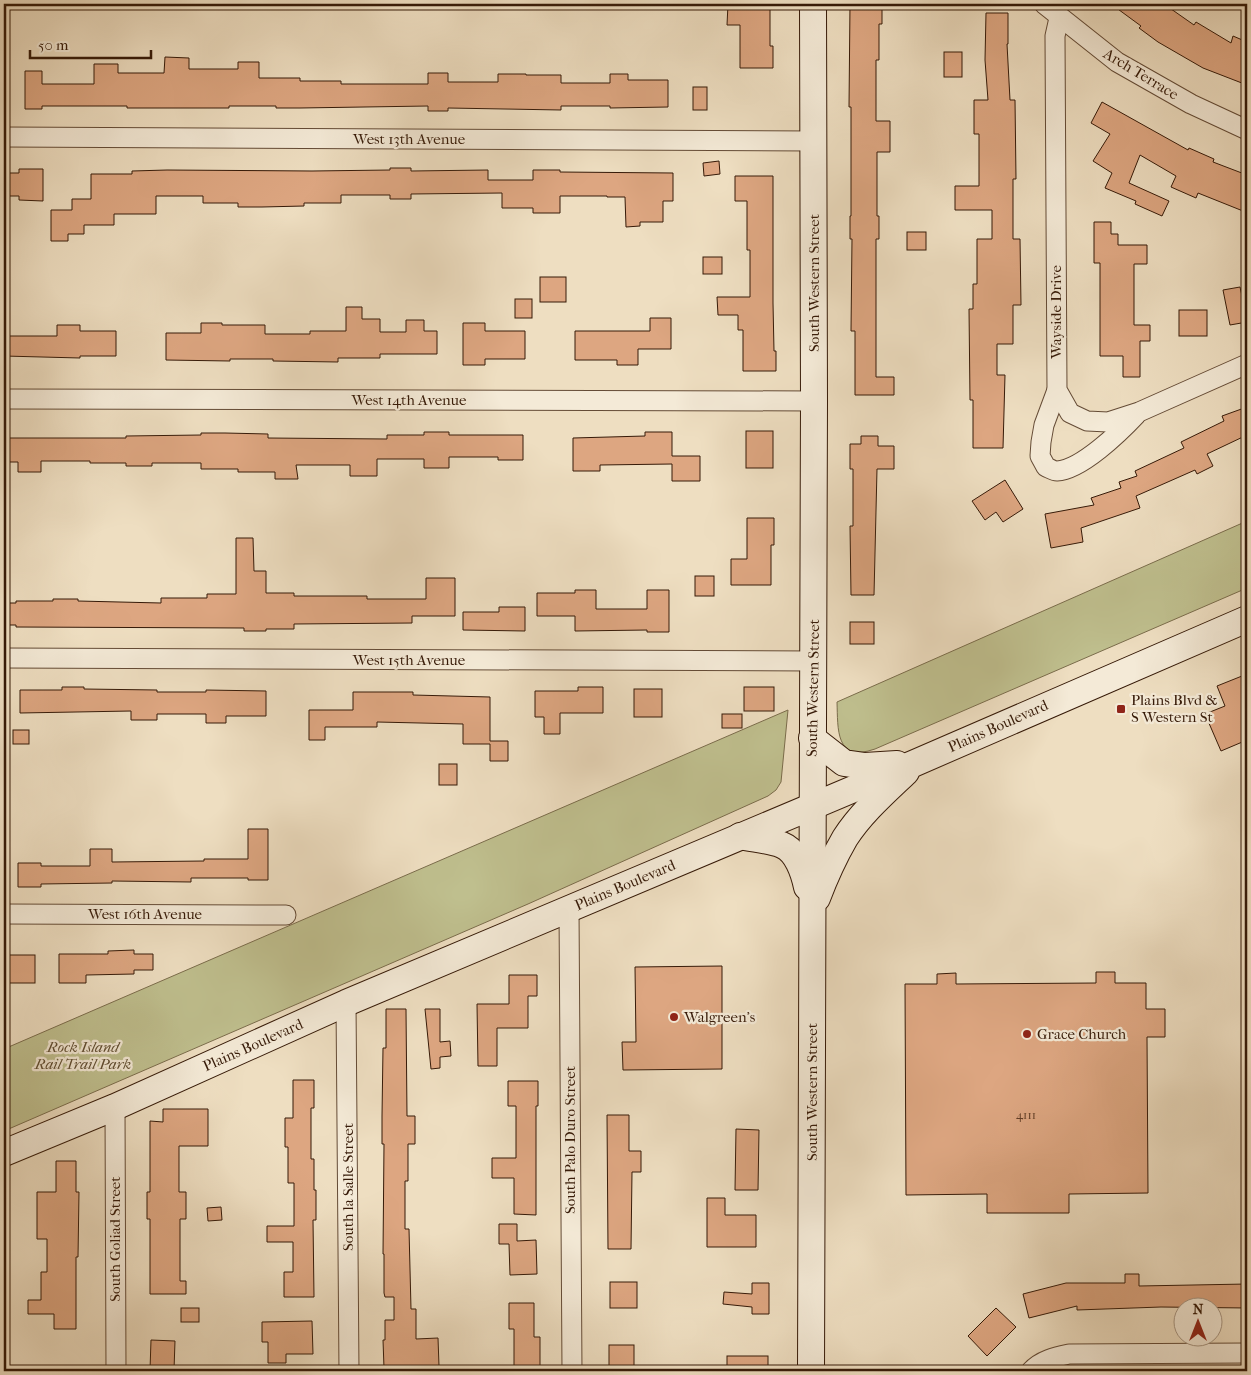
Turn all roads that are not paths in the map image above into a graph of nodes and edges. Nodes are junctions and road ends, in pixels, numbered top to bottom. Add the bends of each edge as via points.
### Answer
1 (813, 4) edge
2 (1044, 4) edge
3 (1059, 18) junction
4 (1247, 130) edge
5 (4, 137) edge
6 (813, 141) junction
7 (1247, 364) edge
8 (1056, 390) junction
9 (4, 399) edge
10 (814, 401) junction
11 (1139, 412) junction
12 (1247, 619) edge
13 (4, 658) edge
14 (813, 661) junction
15 (812, 738) junction
16 (915, 763) junction
17 (812, 806) junction
18 (740, 836) junction
19 (569, 908) junction
20 (812, 912) junction
21 (4, 914) edge
22 (286, 914) dead end
23 (346, 1004) junction
24 (115, 1107) junction
25 (4, 1153) edge
26 (1247, 1353) edge
27 (116, 1371) edge
28 (349, 1371) edge
29 (572, 1371) edge
30 (812, 1371) edge
31 (1031, 1371) edge

1 - 6 main road, South Western Street
2 - 3 street, Arch Terrace
3 - 4 street, Arch Terrace via 1117,62 1191,104
3 - 8 street, Wayside Drive via 1055,36
5 - 6 street, West 13th Avenue
6 - 10 main road, South Western Street
7 - 11 street
8 - 11 street via 1070,414 1087,421 1108,422
8 - 11 street via 1044,425 1040,456 1046,467 1056,471 1072,467 1093,454
9 - 10 street, West 14th Avenue
10 - 14 main road, South Western Street
12 - 16 main road, Plains Boulevard
13 - 14 street, West 15th Avenue
14 - 15 main road, South Western Street
15 - 16 main road via 844,763 865,766
15 - 17 main road, South Western Street
16 - 17 main road, Plains Boulevard
16 - 20 main road via 872,804 846,837 828,869
17 - 18 main road, Plains Boulevard
17 - 20 main road, South Western Street
18 - 19 main road, Plains Boulevard
18 - 20 main road via 784,845 796,857 805,876
19 - 23 main road, Plains Boulevard
19 - 29 street, South Palo Duro Street
20 - 30 main road, South Western Street
21 - 22 street, West 16th Avenue
23 - 24 main road, Plains Boulevard
23 - 28 street, South la Salle Street
24 - 25 main road, Plains Boulevard
24 - 27 street, South Goliad Street
26 - 31 street via 1069,1354 1036,1365

